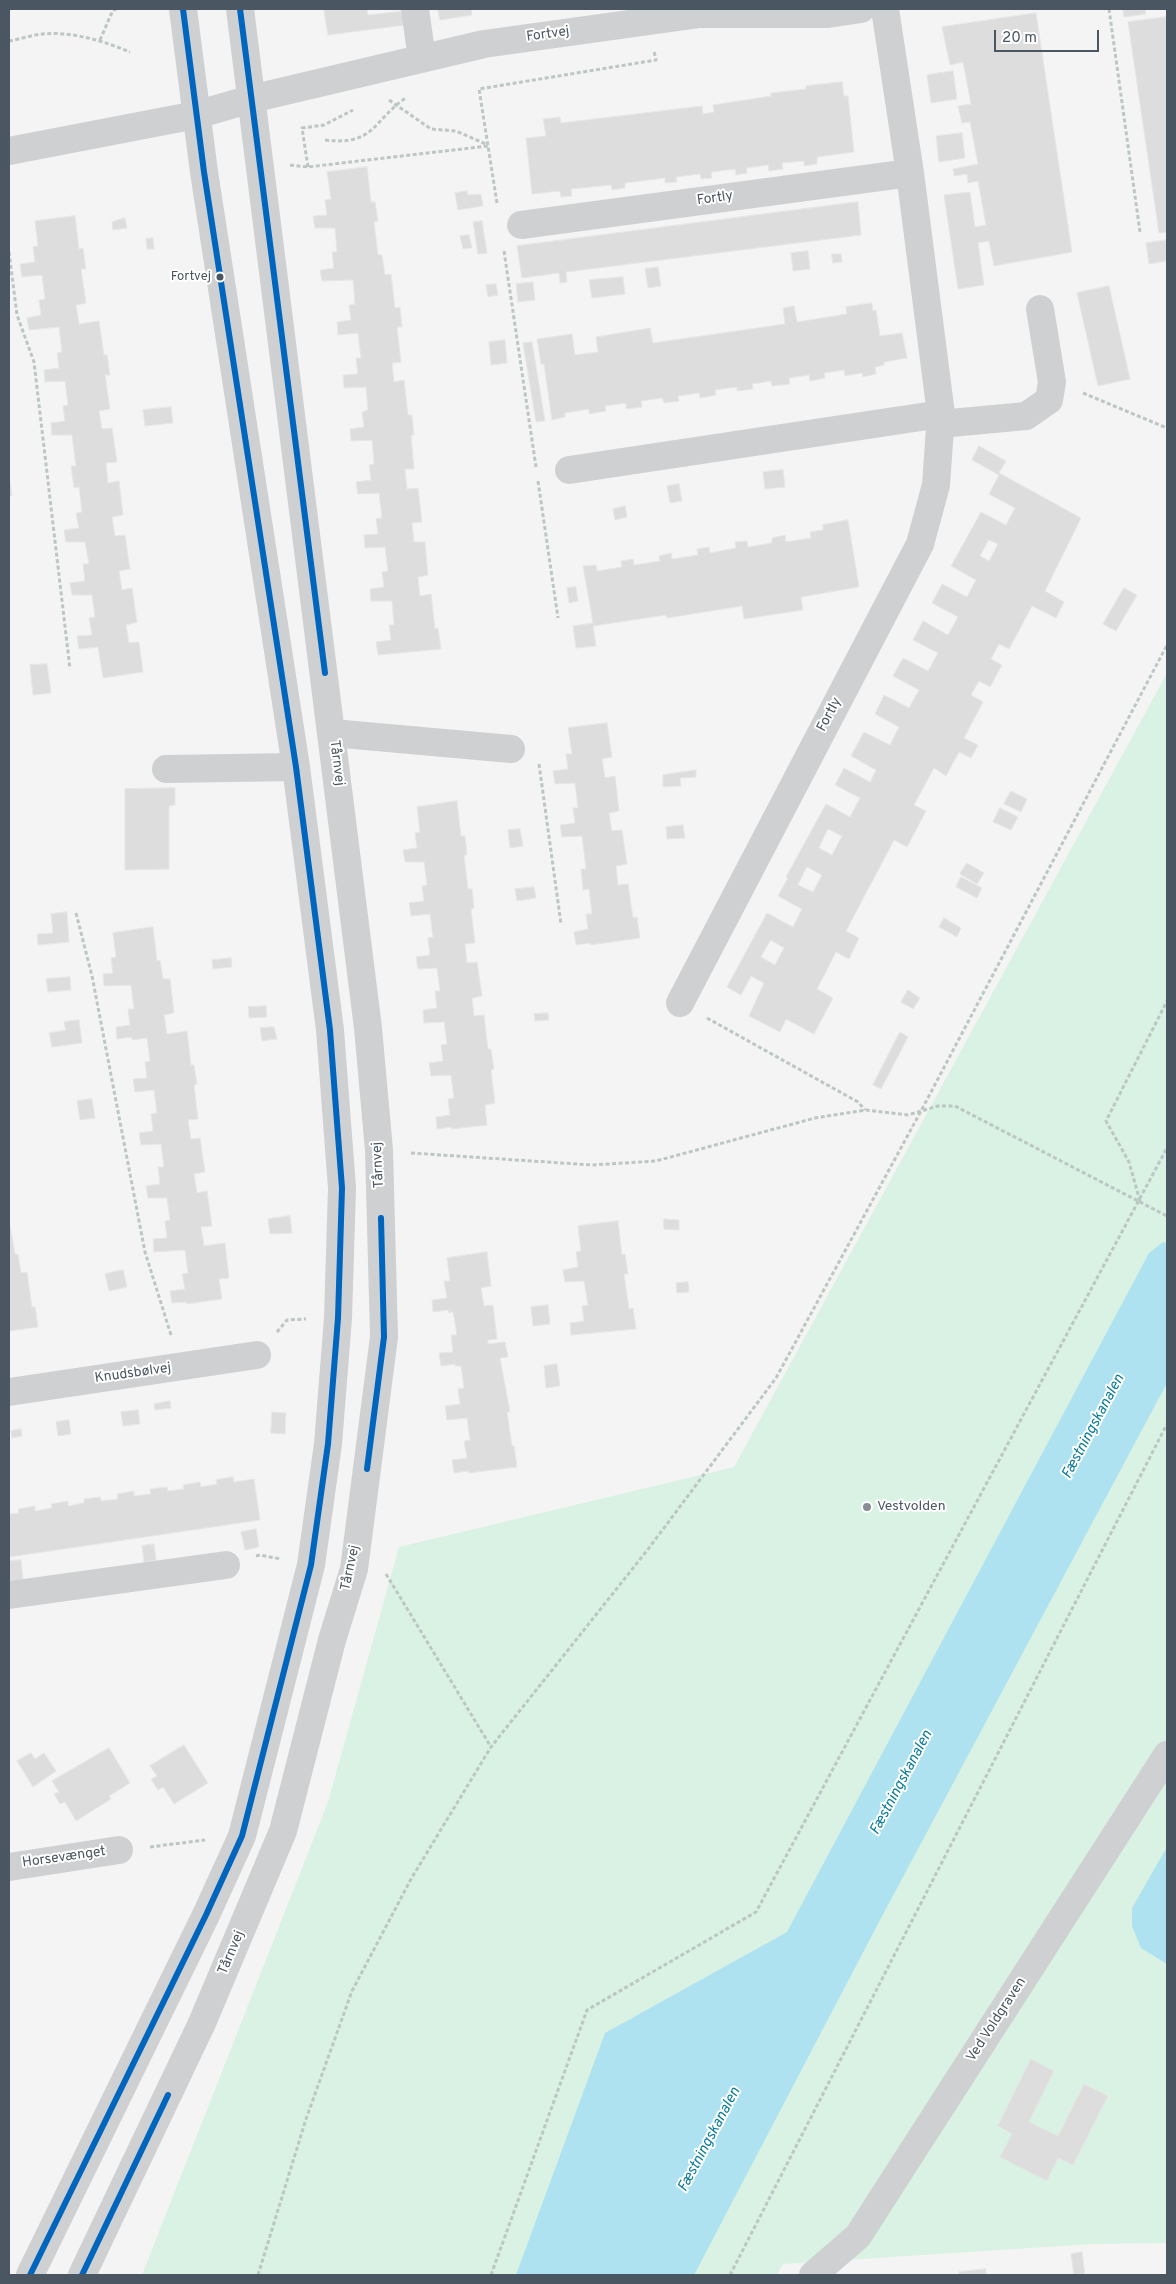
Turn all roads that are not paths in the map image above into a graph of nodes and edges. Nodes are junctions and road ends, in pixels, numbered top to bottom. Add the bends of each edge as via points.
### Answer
1 (183, 9) edge
2 (240, 9) edge
3 (415, 9) edge
4 (861, 9) edge
5 (885, 9) edge
6 (648, 15) edge
7 (422, 59) junction
8 (251, 99) junction
9 (196, 115) junction
10 (9, 150) edge
11 (910, 173) junction
12 (512, 234) road end
13 (1040, 309) dead end
14 (940, 419) junction
15 (569, 470) dead end
16 (332, 732) junction
17 (511, 748) road end
18 (296, 767) junction
19 (166, 769) dead end
20 (680, 1003) road end
21 (257, 1355) road end
22 (9, 1392) edge
23 (226, 1565) dead end
24 (9, 1595) edge
25 (1167, 1755) edge
26 (119, 1850) road end
27 (9, 1867) edge
28 (30, 2275) edge
29 (82, 2275) edge
30 (814, 2275) edge

1 - 9 street
2 - 8 street, Tårnvej
3 - 7 street
4 - 6 street, Fortvej via 828,14
5 - 11 street, Fortly
6 - 7 street, Fortvej via 484,44
7 - 8 street, Fortvej
8 - 9 street, Fortvej
8 - 16 street, Tårnvej
9 - 10 street, Fortvej
9 - 18 street
11 - 12 street, Fortly
11 - 14 street, Fortly
13 - 14 street via 1052,382 1049,400 1026,416
14 - 15 street
14 - 20 street, Fortly via 936,485 920,544
16 - 17 street
16 - 29 street, Tårnvej via 368,1028 379,1150 384,1337 354,1569 332,1640 283,1831 202,2023
18 - 19 street
18 - 28 street via 330,1030 342,1188 338,1318 328,1444 311,1565 242,1836
21 - 22 street, Knudsbølvej
23 - 24 street
25 - 30 street, Ved Voldgraven via 858,2236
26 - 27 street, Horsevænget

